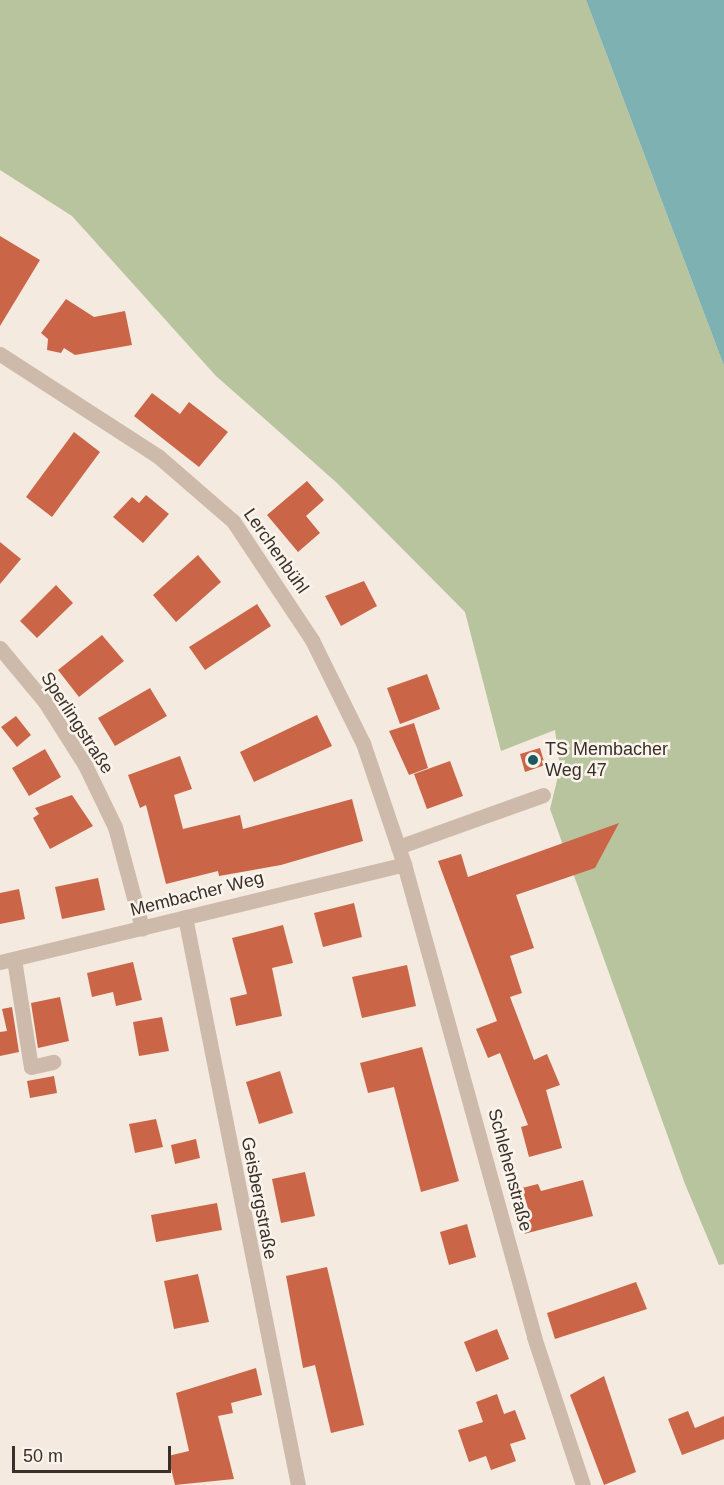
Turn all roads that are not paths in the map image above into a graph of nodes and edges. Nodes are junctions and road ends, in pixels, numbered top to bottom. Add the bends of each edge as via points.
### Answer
1 (0, 354) edge
2 (0, 648) edge
3 (543, 795) dead end
4 (398, 847) junction
5 (404, 864) junction
6 (185, 917) junction
7 (142, 928) junction
8 (7, 961) edge
9 (53, 1062) dead end
10 (298, 1485) edge
11 (583, 1485) edge

1 - 4 street, Lerchenbühl via 159,457 233,521 312,640 363,744
2 - 7 street, Sperlingstraße via 45,702 85,765 115,827
3 - 4 street
4 - 5 street, Lerchenbühl
5 - 6 street, Membacher Weg
5 - 11 street, Schlehenstraße via 534,1337
6 - 7 street, Membacher Weg
6 - 10 street, Geisbergstraße
7 - 8 street, Membacher Weg
8 - 9 street via 32,1066

